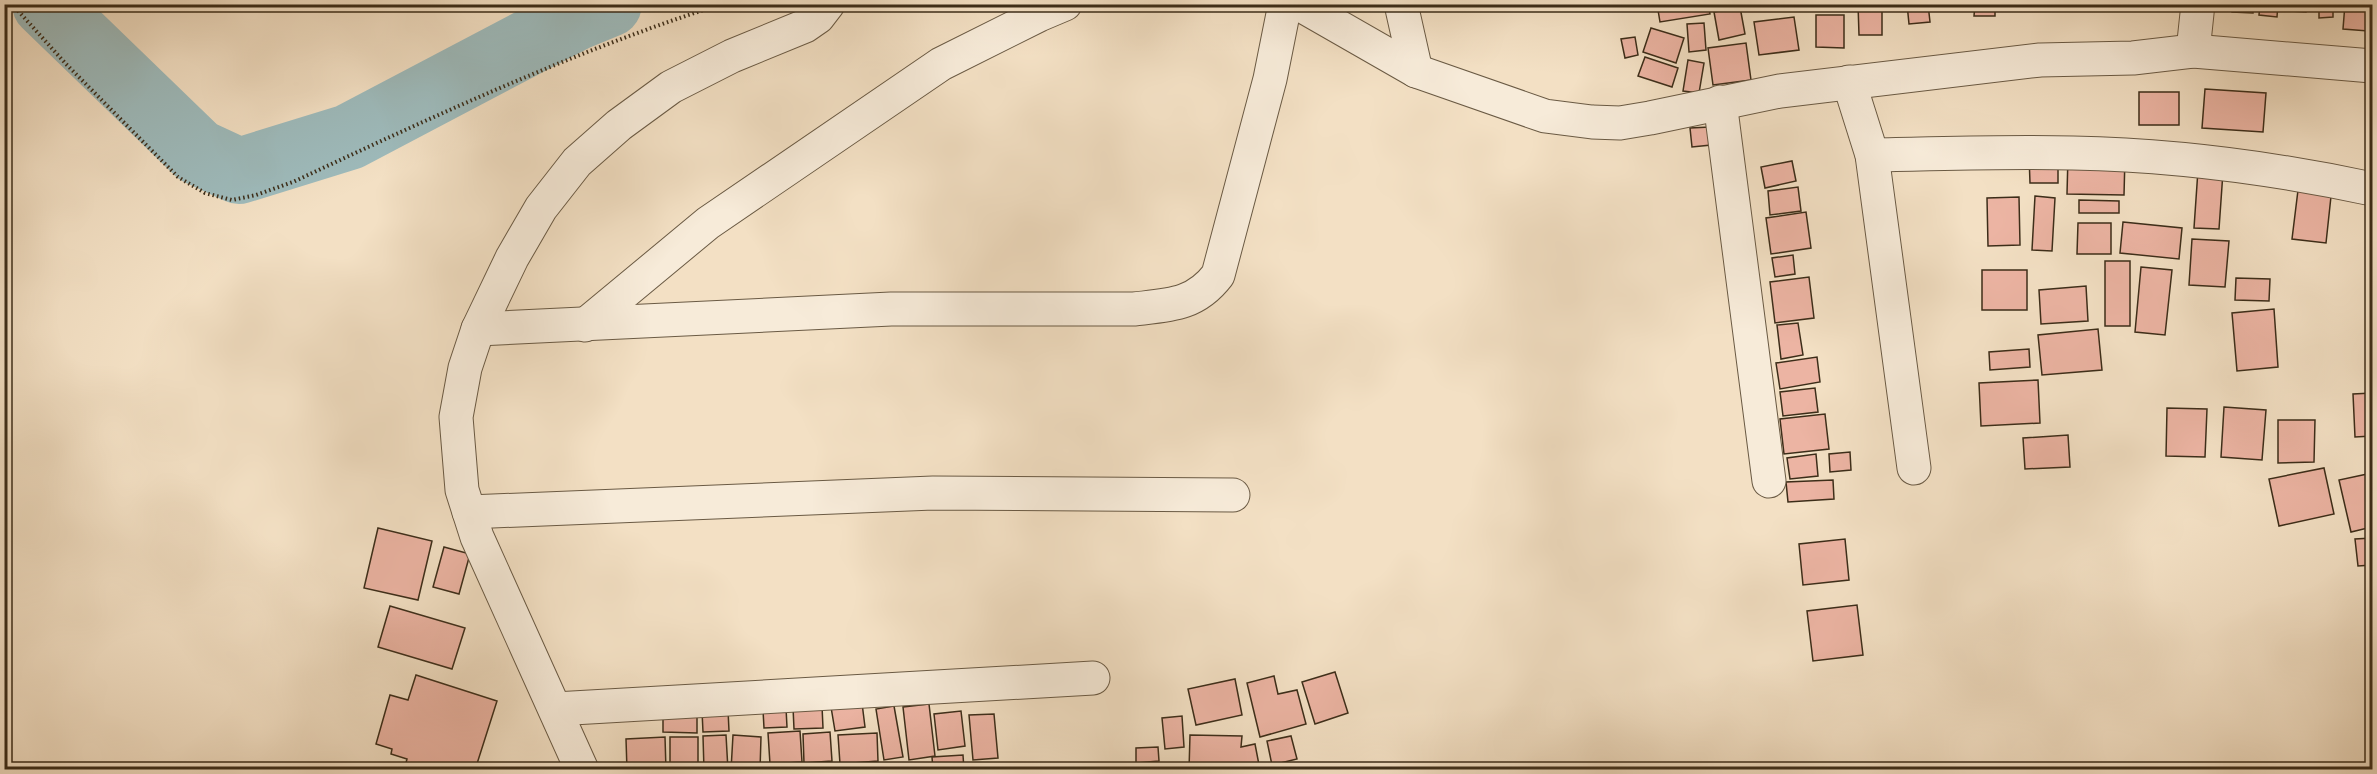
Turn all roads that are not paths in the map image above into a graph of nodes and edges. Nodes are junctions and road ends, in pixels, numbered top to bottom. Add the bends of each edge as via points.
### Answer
1 (828, 4) edge
2 (1065, 4) edge
3 (1285, 4) edge
4 (1299, 4) edge
5 (1401, 4) edge
6 (2198, 4) edge
7 (2193, 51) junction
8 (2373, 66) edge
9 (1416, 71) junction
10 (1849, 82) junction
11 (1720, 102) junction
12 (1872, 155) junction
13 (2373, 189) edge
14 (585, 325) junction
15 (478, 329) junction
16 (1914, 468) dead end
17 (1769, 481) dead end
18 (1233, 495) dead end
19 (469, 512) junction
20 (1093, 678) dead end
21 (555, 709) junction
22 (582, 770) edge

1 - 15 street via 805,26 671,87 619,124 577,162 541,208
2 - 14 street via 940,64 708,223
3 - 14 street via 1270,79 1218,275 1198,295 1134,309 891,309
4 - 9 street
5 - 9 street
6 - 7 street
7 - 8 street
7 - 10 street via 2133,58 2040,60
9 - 11 street via 1545,116 1592,122 1620,123
10 - 11 street
10 - 12 street
11 - 17 street
12 - 13 street via 2073,153 2152,157 2232,165
12 - 16 street
14 - 15 street
15 - 19 street via 465,368 456,417 462,490
18 - 19 street via 933,494
19 - 21 street
20 - 21 street
21 - 22 street

